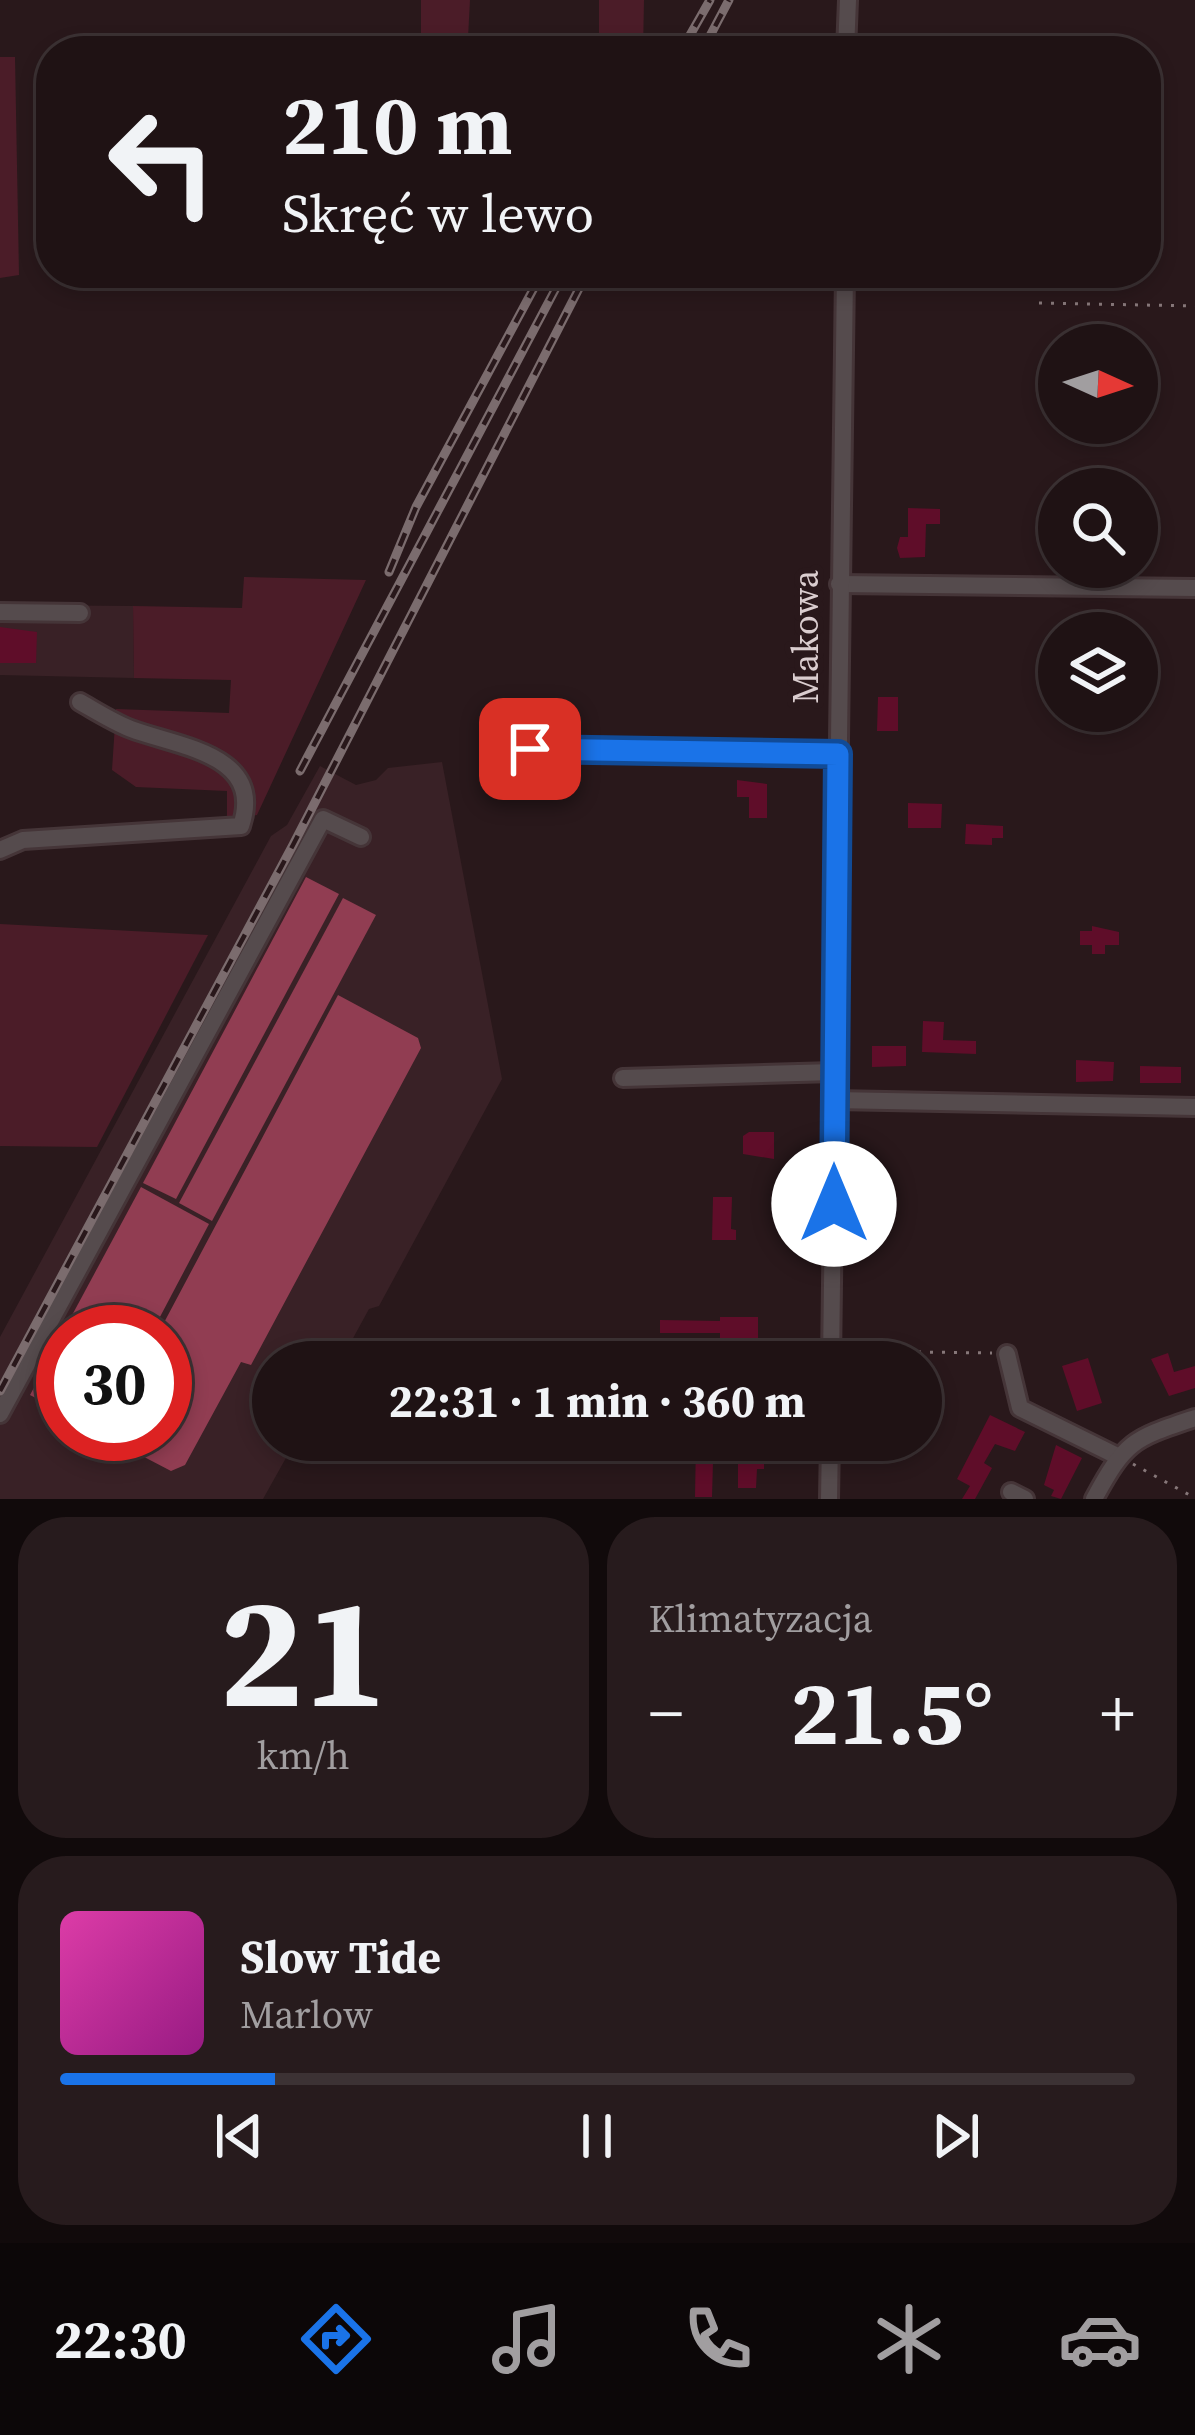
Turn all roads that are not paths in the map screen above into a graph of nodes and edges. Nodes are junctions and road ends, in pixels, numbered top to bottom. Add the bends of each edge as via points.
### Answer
1 (848, 0) edge
2 (847, 36) edge
3 (845, 288) edge
4 (838, 584) junction
5 (1195, 588) edge
6 (0, 612) edge
7 (80, 613) dead end
8 (80, 702) dead end
9 (530, 749) dead end
10 (838, 754) junction
11 (361, 837) dead end
12 (0, 850) edge
13 (833, 1072) junction
14 (622, 1078) dead end
15 (834, 1100) junction
16 (1195, 1107) edge
17 (832, 1341) edge
18 (1007, 1354) road end
19 (0, 1414) edge
20 (1195, 1418) edge
21 (1123, 1457) junction
22 (830, 1461) edge
23 (829, 1499) edge
24 (1094, 1499) edge

1 - 2 street
3 - 4 street, Makowa
4 - 5 street
4 - 10 street, Makowa
6 - 7 street
8 - 12 street via 184,743 239,776 247,790 241,826 23,840
9 - 10 street
10 - 13 street, Makowa
11 - 19 street via 323,819
13 - 14 street
13 - 15 street, Makowa
15 - 16 street
15 - 17 street, Makowa
18 - 21 street via 1020,1408
20 - 21 street via 1142,1436
21 - 24 street
22 - 23 street

